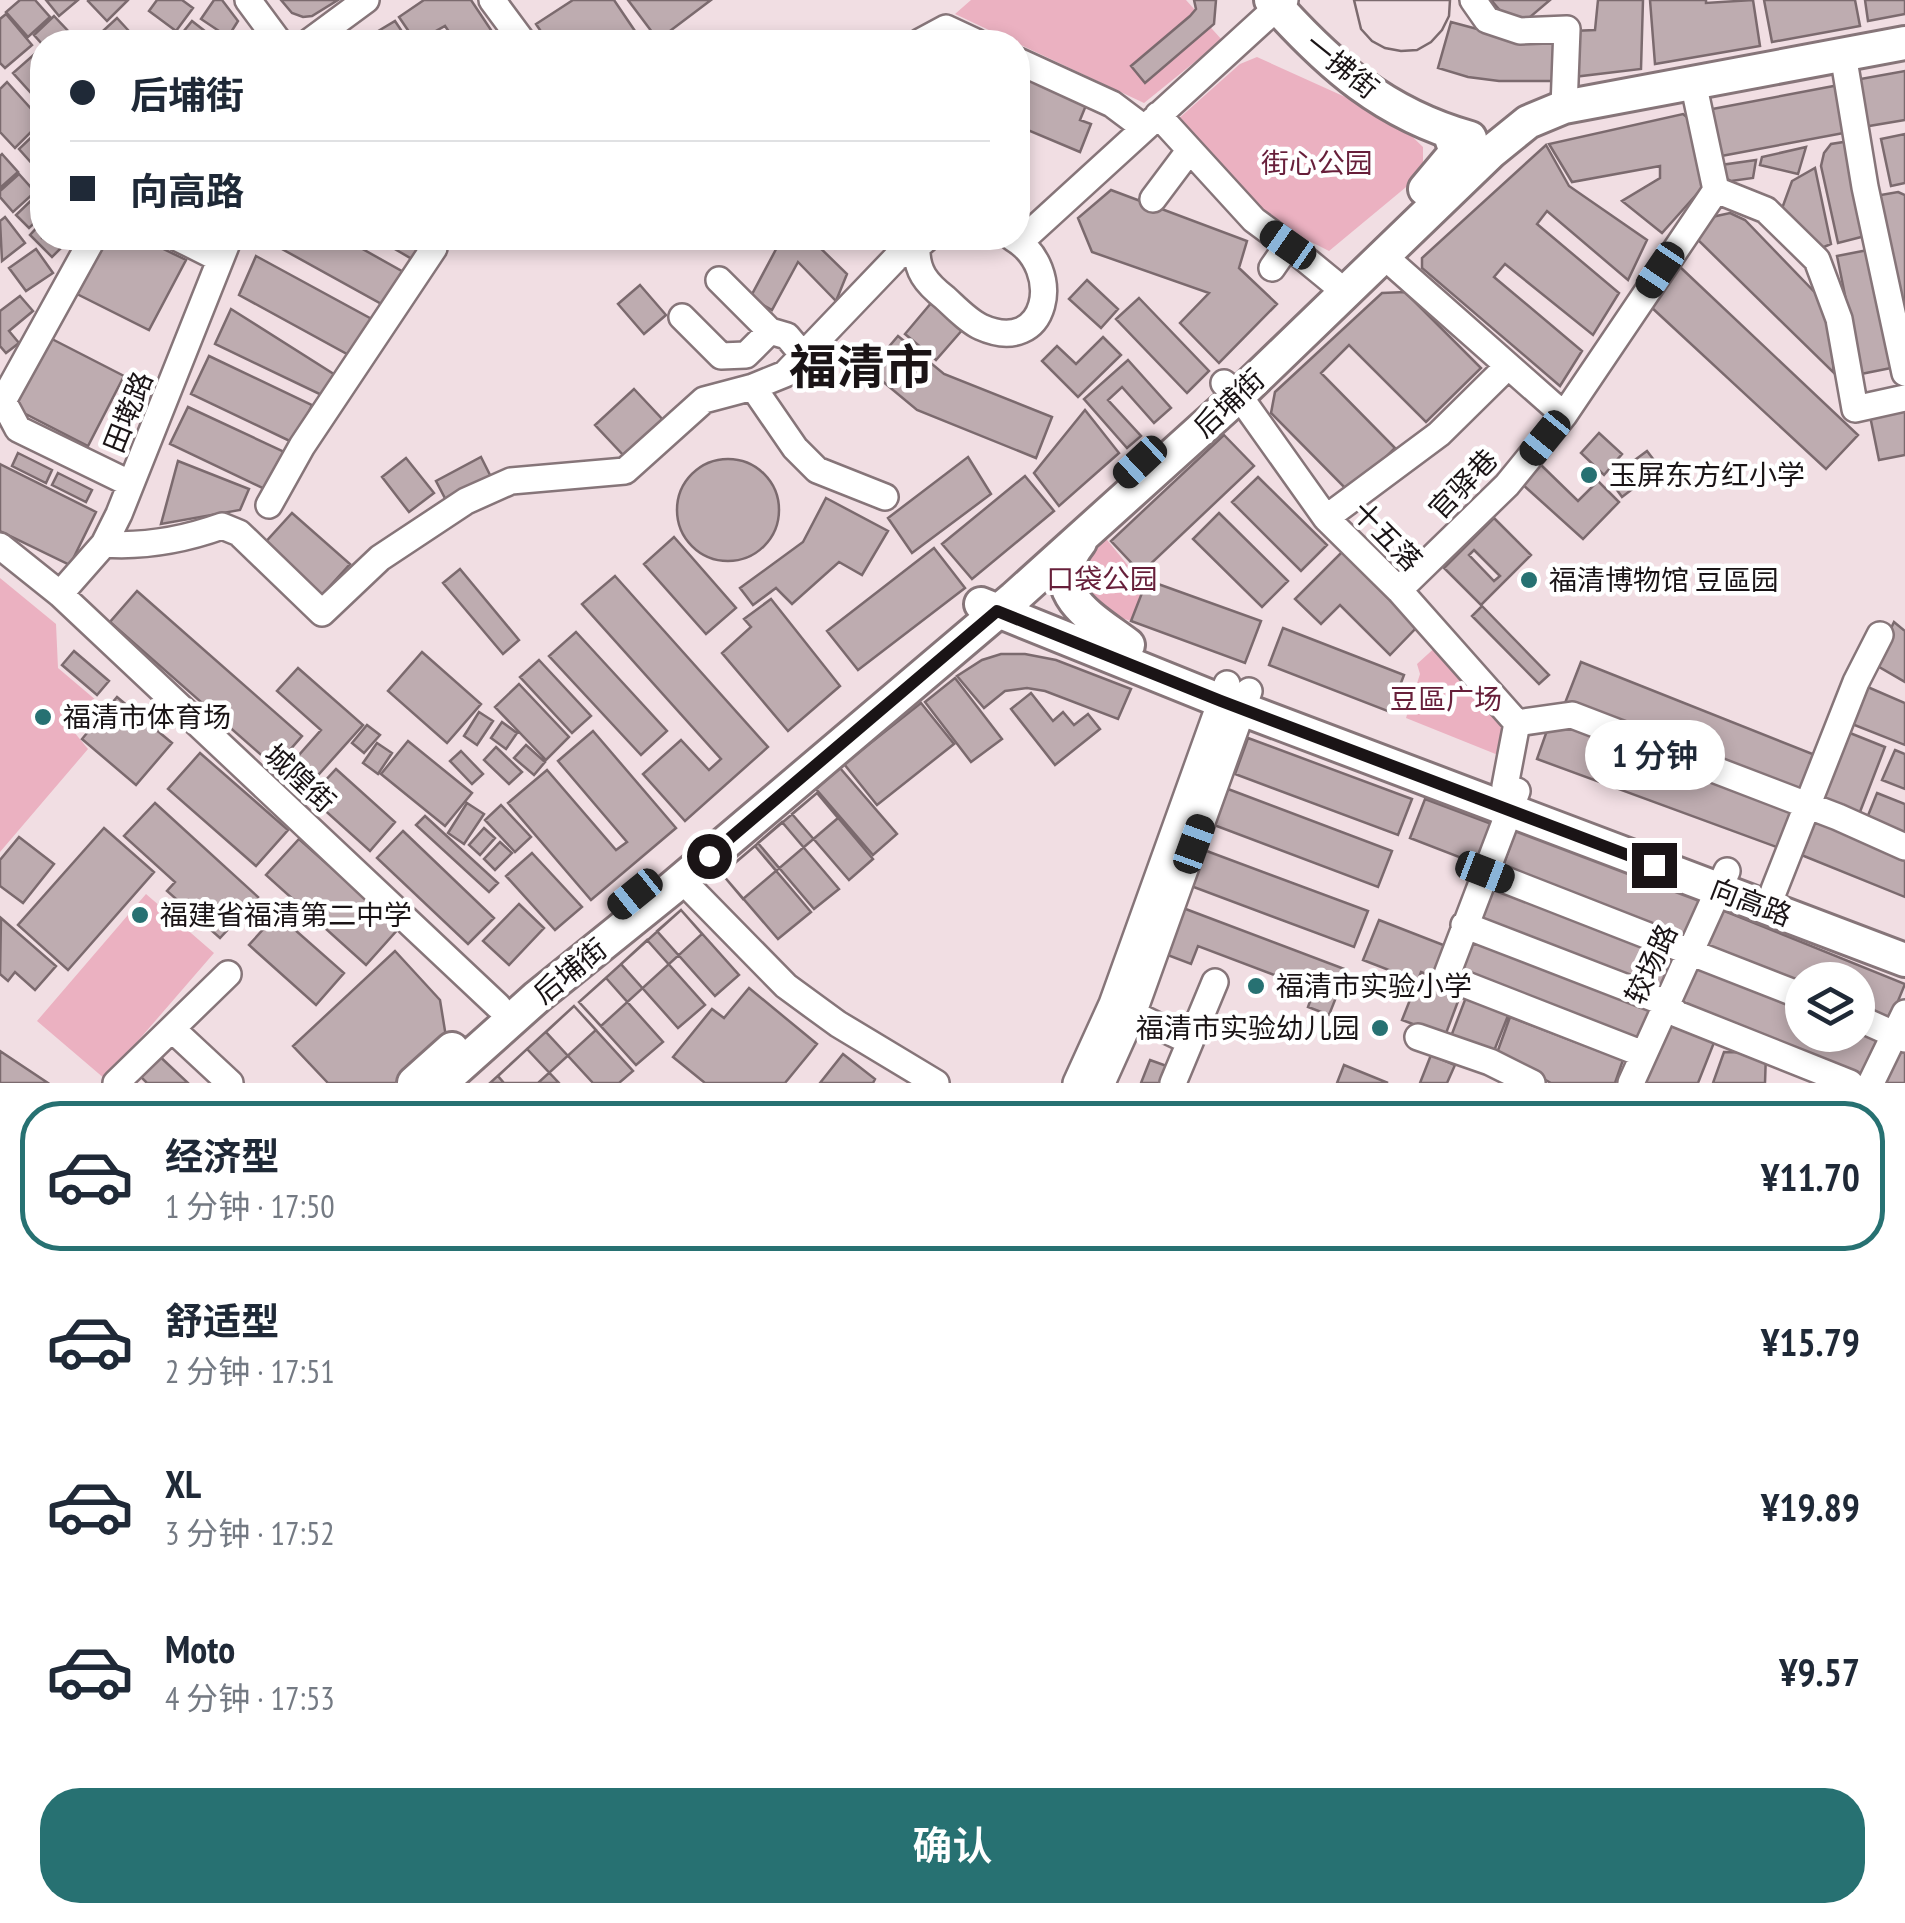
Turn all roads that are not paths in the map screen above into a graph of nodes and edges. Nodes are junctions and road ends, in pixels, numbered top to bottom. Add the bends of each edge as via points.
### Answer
1 (248, 0) edge
2 (366, 0) edge
3 (492, 0) edge
4 (1472, 0) edge
5 (1278, 2) edge
6 (270, 30) edge
7 (325, 30) edge
8 (515, 30) edge
9 (1905, 43) edge
10 (1843, 54) junction
11 (1030, 66) edge
12 (1693, 82) junction
13 (1564, 107) junction
14 (1151, 122) junction
15 (1449, 132) junction
16 (1493, 147) junction
17 (1189, 151) junction
18 (1716, 190) junction
19 (1153, 198) dead end
20 (1030, 228) edge
21 (1288, 245) junction
22 (87, 250) edge
23 (224, 250) edge
24 (433, 250) edge
25 (909, 250) edge
26 (920, 250) edge
27 (1026, 250) edge
28 (1385, 257) junction
29 (1272, 268) dead end
30 (719, 280) dead end
31 (1333, 282) junction
32 (682, 317) dead end
33 (770, 332) junction
34 (803, 355) junction
35 (1508, 366) junction
36 (1905, 373) edge
37 (753, 388) junction
38 (1231, 390) junction
39 (1905, 398) edge
40 (1564, 415) junction
41 (131, 484) junction
42 (885, 496) dead end
43 (268, 505) dead end
44 (1326, 518) junction
45 (1088, 531) junction
46 (104, 544) junction
47 (0, 546) edge
48 (1399, 590) junction
49 (60, 594) junction
50 (997, 601) junction
51 (1880, 635) dead end
52 (1128, 646) junction
53 (1235, 696) junction
54 (1517, 723) junction
55 (1511, 796) junction
56 (1808, 805) junction
57 (1905, 847) edge
58 (1727, 871) junction
59 (1485, 872) junction
60 (677, 884) junction
61 (1774, 890) junction
62 (1464, 925) junction
63 (1905, 941) edge
64 (1690, 951) junction
65 (1905, 960) edge
66 (228, 974) dead end
67 (1215, 982) dead end
68 (1785, 989) edge
69 (1666, 1003) junction
70 (498, 1006) junction
71 (1133, 1014) junction
72 (1875, 1022) edge
73 (172, 1028) junction
74 (1902, 1028) edge
75 (1418, 1037) dead end
76 (1190, 1041) junction
77 (1643, 1054) junction
78 (1483, 1072) edge
79 (116, 1083) edge
80 (230, 1083) edge
81 (414, 1083) edge
82 (441, 1083) edge
83 (912, 1083) edge
84 (936, 1083) edge
85 (1076, 1083) edge
86 (1102, 1083) edge
87 (1173, 1083) edge
88 (1532, 1083) edge
89 (1631, 1083) edge
90 (1850, 1083) edge
91 (1871, 1083) edge

1 - 6 street
2 - 7 street
3 - 8 street
4 - 13 street via 1487,20 1520,31 1566,30
5 - 14 street
5 - 15 main road, 一拂街 via 1325,58 1360,85
5 - 16 main road, 一拂街 via 1414,94 1482,120
9 - 10 main road
10 - 12 main road
10 - 36 street
11 - 14 street
12 - 13 main road
12 - 18 street
13 - 16 main road
14 - 17 street
14 - 20 street
15 - 16 main road, 一拂街
15 - 31 main road, 后埔街 via 1456,152 1450,164
16 - 28 main road, 后埔街
17 - 19 street
17 - 21 street via 1254,220
18 - 39 street via 1766,210 1816,260 1839,319 1854,409
18 - 40 street, 官驿巷
21 - 29 street
21 - 31 street
22 - 41 street via 3,402 18,429
23 - 41 street, 田墘路
24 - 43 street
25 - 34 street
26 - 27 street via 921,276 978,326 998,333 1032,324 1045,298 1036,261
28 - 35 street
28 - 38 main road, 后埔街
30 - 33 street
31 - 38 main road, 后埔街
32 - 33 street via 721,356 746,355
33 - 34 street via 787,336
34 - 37 street via 785,374
35 - 40 street
35 - 44 street via 1439,434
37 - 42 street via 817,470
37 - 46 street via 704,400 624,471 511,481 466,501 380,558 322,613 240,533 222,526 137,546
38 - 44 street, 十五落
38 - 45 main road, 后埔街
38 - 50 main road, 后埔街
40 - 48 street, 官驿巷 via 1507,485
41 - 46 street, 田墘路
44 - 48 street, 十五落
45 - 50 main road, 后埔街
45 - 52 main road, 向高路 via 1069,556 1067,589
46 - 49 street, 田墘路
47 - 49 street, 城隍街
48 - 54 street, 十五落
49 - 70 street, 城隍街
50 - 52 main road, 向高路
50 - 53 main road, 向高路
50 - 60 main road, 后埔街
50 - 70 main road, 后埔街
51 - 56 street
52 - 53 main road, 向高路
53 - 55 main road, 向高路
53 - 71 street
53 - 85 street
54 - 55 street
54 - 56 street via 1572,716
55 - 58 main road, 向高路
55 - 59 street
55 - 65 main road, 向高路
56 - 57 street
56 - 61 street
58 - 61 main road, 向高路
58 - 64 street, 较场路
59 - 62 street
59 - 64 street
60 - 82 main road, 后埔街
60 - 83 street via 776,993
60 - 84 street via 786,986
61 - 63 main road, 向高路
62 - 69 street
62 - 77 street via 1446,977
64 - 68 street
64 - 69 street, 较场路
66 - 73 street
67 - 76 street
69 - 77 street, 较场路
69 - 90 street via 1677,1014
70 - 81 main road, 后埔街
71 - 76 street
71 - 86 street
72 - 74 street
73 - 79 street
73 - 80 street
74 - 91 street
75 - 78 street
76 - 87 street
77 - 89 street, 较场路
78 - 88 street

